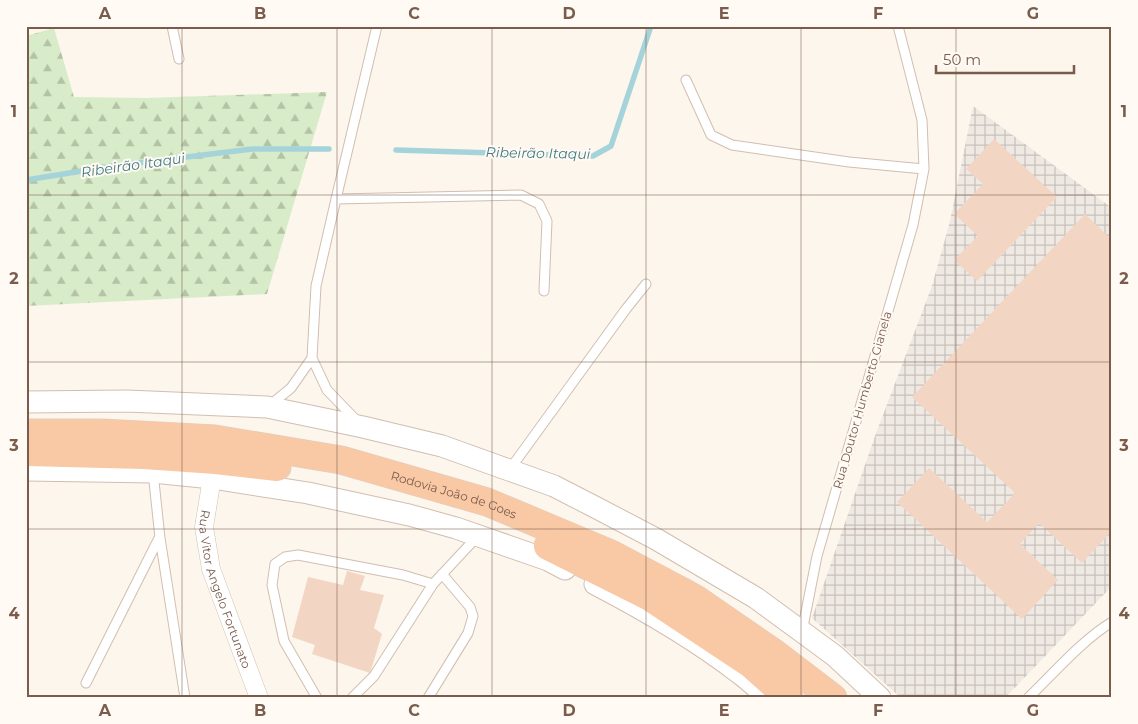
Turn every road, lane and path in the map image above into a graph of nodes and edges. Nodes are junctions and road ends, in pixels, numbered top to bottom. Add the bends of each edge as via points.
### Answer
1 (172, 26) edge
2 (377, 26) edge
3 (898, 26) edge
4 (178, 59) dead end
5 (686, 80) dead end
6 (924, 169) junction
7 (336, 199) junction
8 (646, 284) dead end
9 (544, 291) dead end
10 (312, 358) junction
11 (26, 402) edge
12 (267, 407) junction
13 (363, 427) junction
14 (26, 433) edge
15 (26, 452) edge
16 (26, 470) edge
17 (510, 470) junction
18 (153, 472) junction
19 (212, 478) junction
20 (160, 538) junction
21 (474, 540) dead end
22 (442, 574) junction
23 (433, 584) junction
24 (1112, 622) edge
25 (802, 632) junction
26 (86, 683) dead end
27 (185, 698) edge
28 (260, 698) edge
29 (317, 698) edge
30 (352, 698) edge
31 (428, 698) edge
32 (768, 698) edge
33 (789, 698) edge
34 (833, 698) edge
35 (880, 698) edge
36 (1028, 698) edge

1 - 4 lane
2 - 7 lane
3 - 6 lane, Rua Doutor Humberto Gianela via 922,120
5 - 6 lane via 711,135 732,145
6 - 25 lane, Rua Doutor Humberto Gianela via 913,225 817,556
7 - 9 lane via 521,195 539,204 547,221
7 - 10 lane via 316,286
8 - 17 lane
10 - 12 lane via 291,388
10 - 13 lane via 326,390
11 - 12 street via 127,400
12 - 13 street
13 - 17 street via 442,446
14 - 34 highway, Rodovia João de Goes via 215,439 341,460 488,502 611,554 682,591 774,653
15 - 33 highway, Rodovia João de Goes via 144,455 260,465 352,481 436,503 536,540 650,596 751,664
16 - 18 street
17 - 25 street via 554,486 656,539 756,598
18 - 19 street
18 - 20 lane
19 - 28 street, Rua Vitor Angelo Fortunato via 204,527 210,569
19 - 32 street via 308,492 409,515 548,560 620,597 685,636 739,673
20 - 26 lane
20 - 27 lane
21 - 22 lane
22 - 23 lane
22 - 31 lane via 470,607 473,616 468,633
23 - 29 lane via 404,575 298,555 285,557 275,564 272,585 284,641
23 - 30 lane via 374,676
24 - 36 lane via 1074,652
25 - 35 street via 835,656

